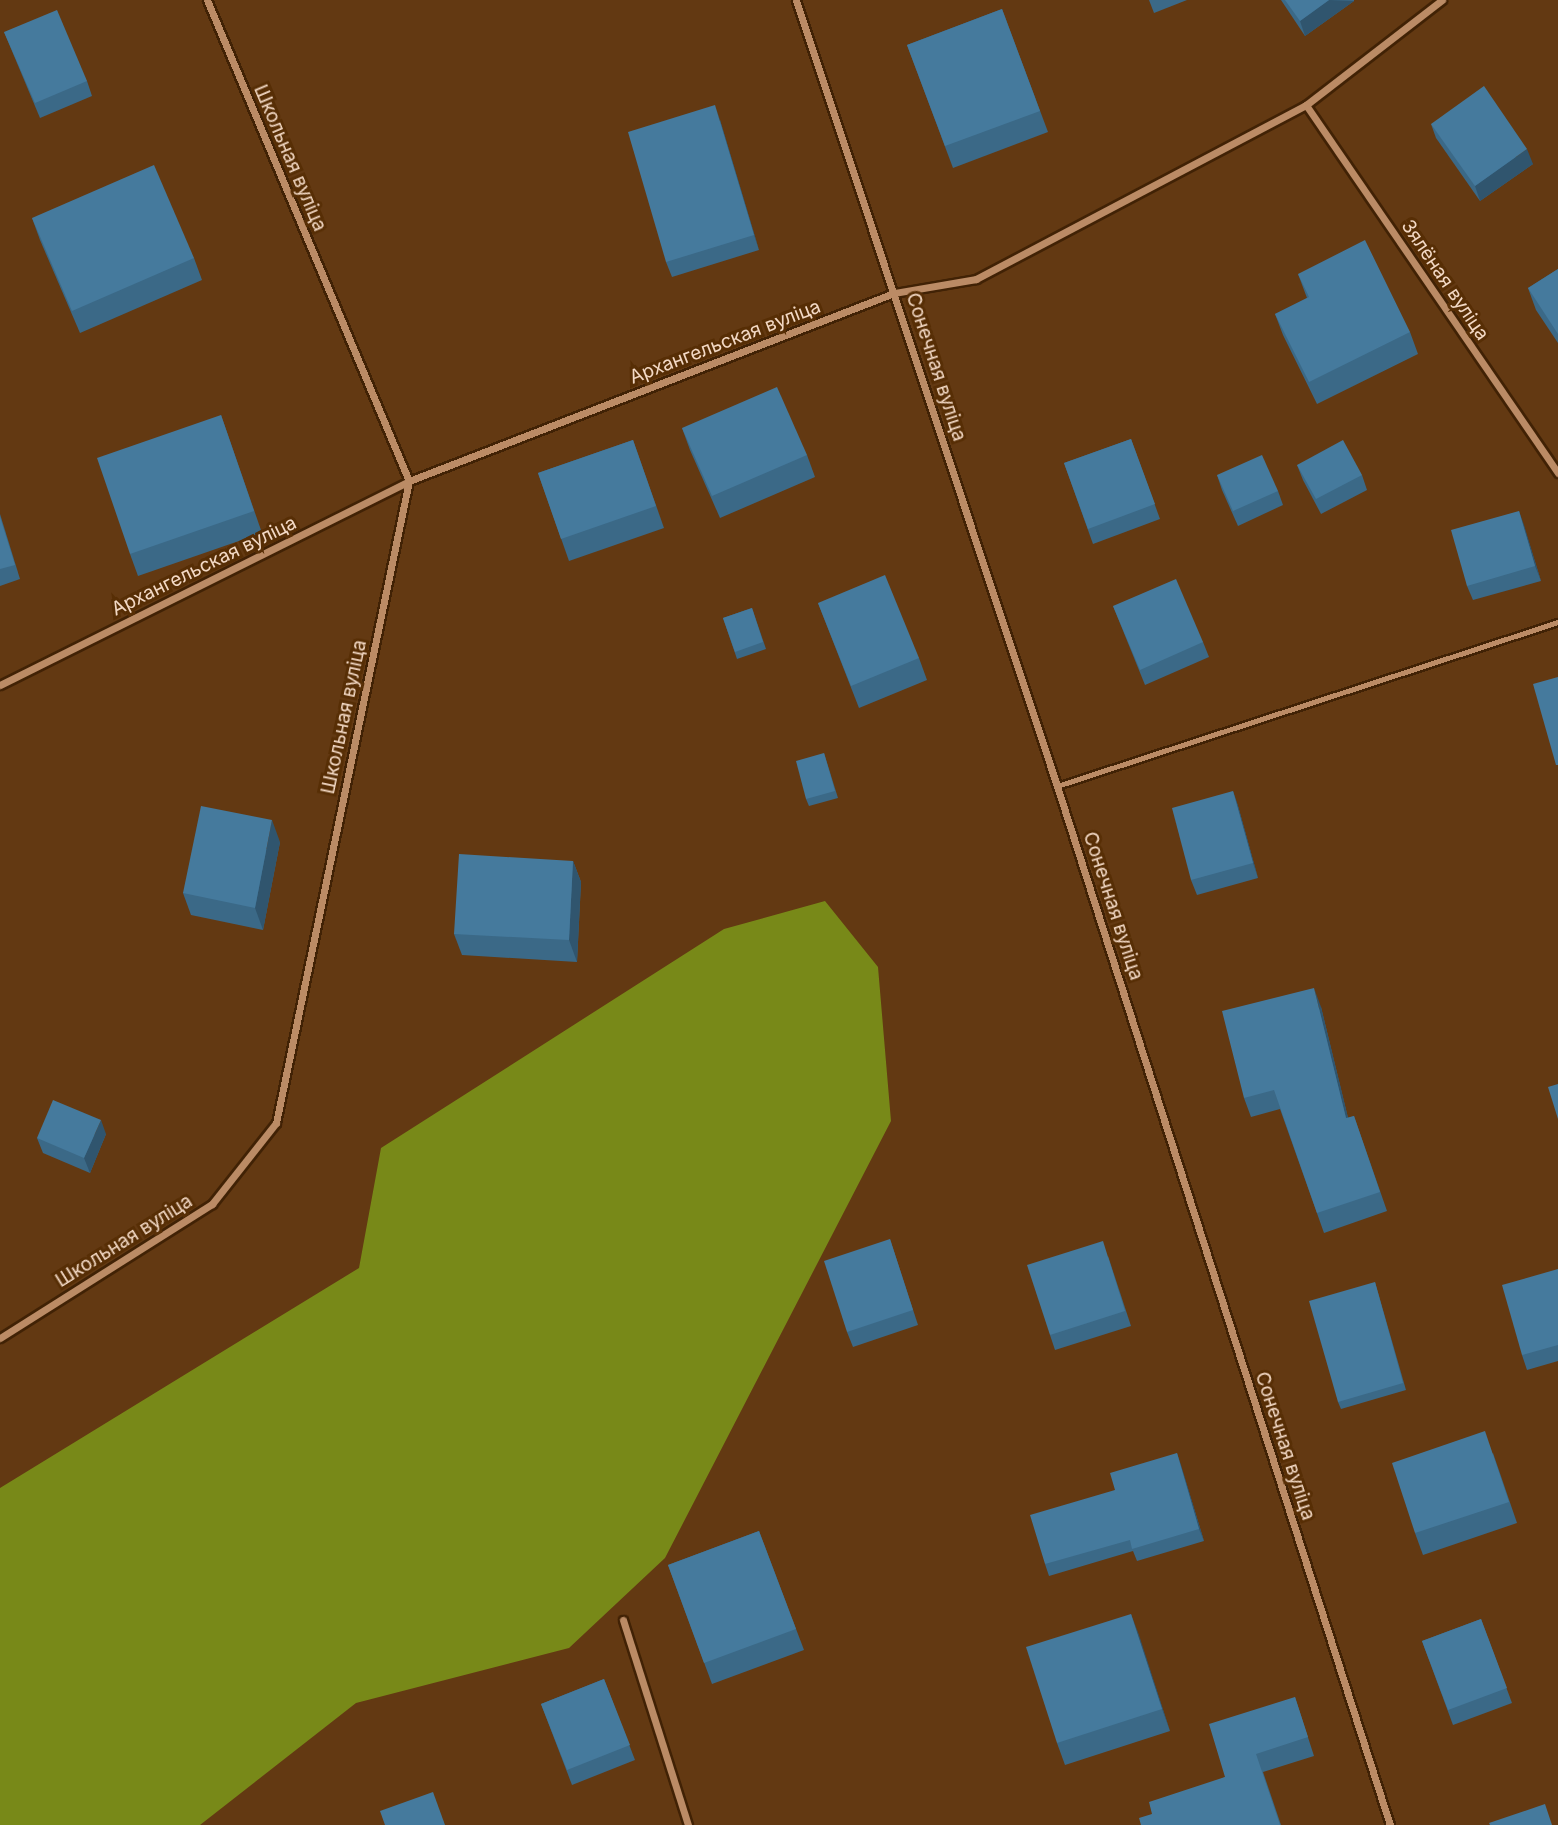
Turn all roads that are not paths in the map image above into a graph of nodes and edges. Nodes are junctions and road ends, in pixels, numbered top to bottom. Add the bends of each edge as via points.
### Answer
1 (207, 0) edge
2 (796, 0) edge
3 (1442, 0) edge
4 (1306, 105) junction
5 (894, 293) junction
6 (1558, 473) edge
7 (409, 481) junction
8 (1558, 622) edge
9 (0, 685) edge
10 (1058, 786) junction
11 (0, 1338) edge
12 (623, 1620) dead end
13 (688, 1825) edge
14 (1390, 1825) edge

1 - 7 street, Школьная вуліца
2 - 5 street, Сонечная вуліца
3 - 4 street, Архангельская вуліца
4 - 5 street, Архангельская вуліца via 976,279
4 - 6 street, Зялёная вуліца
5 - 7 street, Архангельская вуліца
5 - 10 street, Сонечная вуліца
7 - 9 street, Архангельская вуліца
7 - 11 street, Школьная вуліца via 276,1123 212,1204
8 - 10 lane
10 - 14 street, Сонечная вуліца
12 - 13 street

